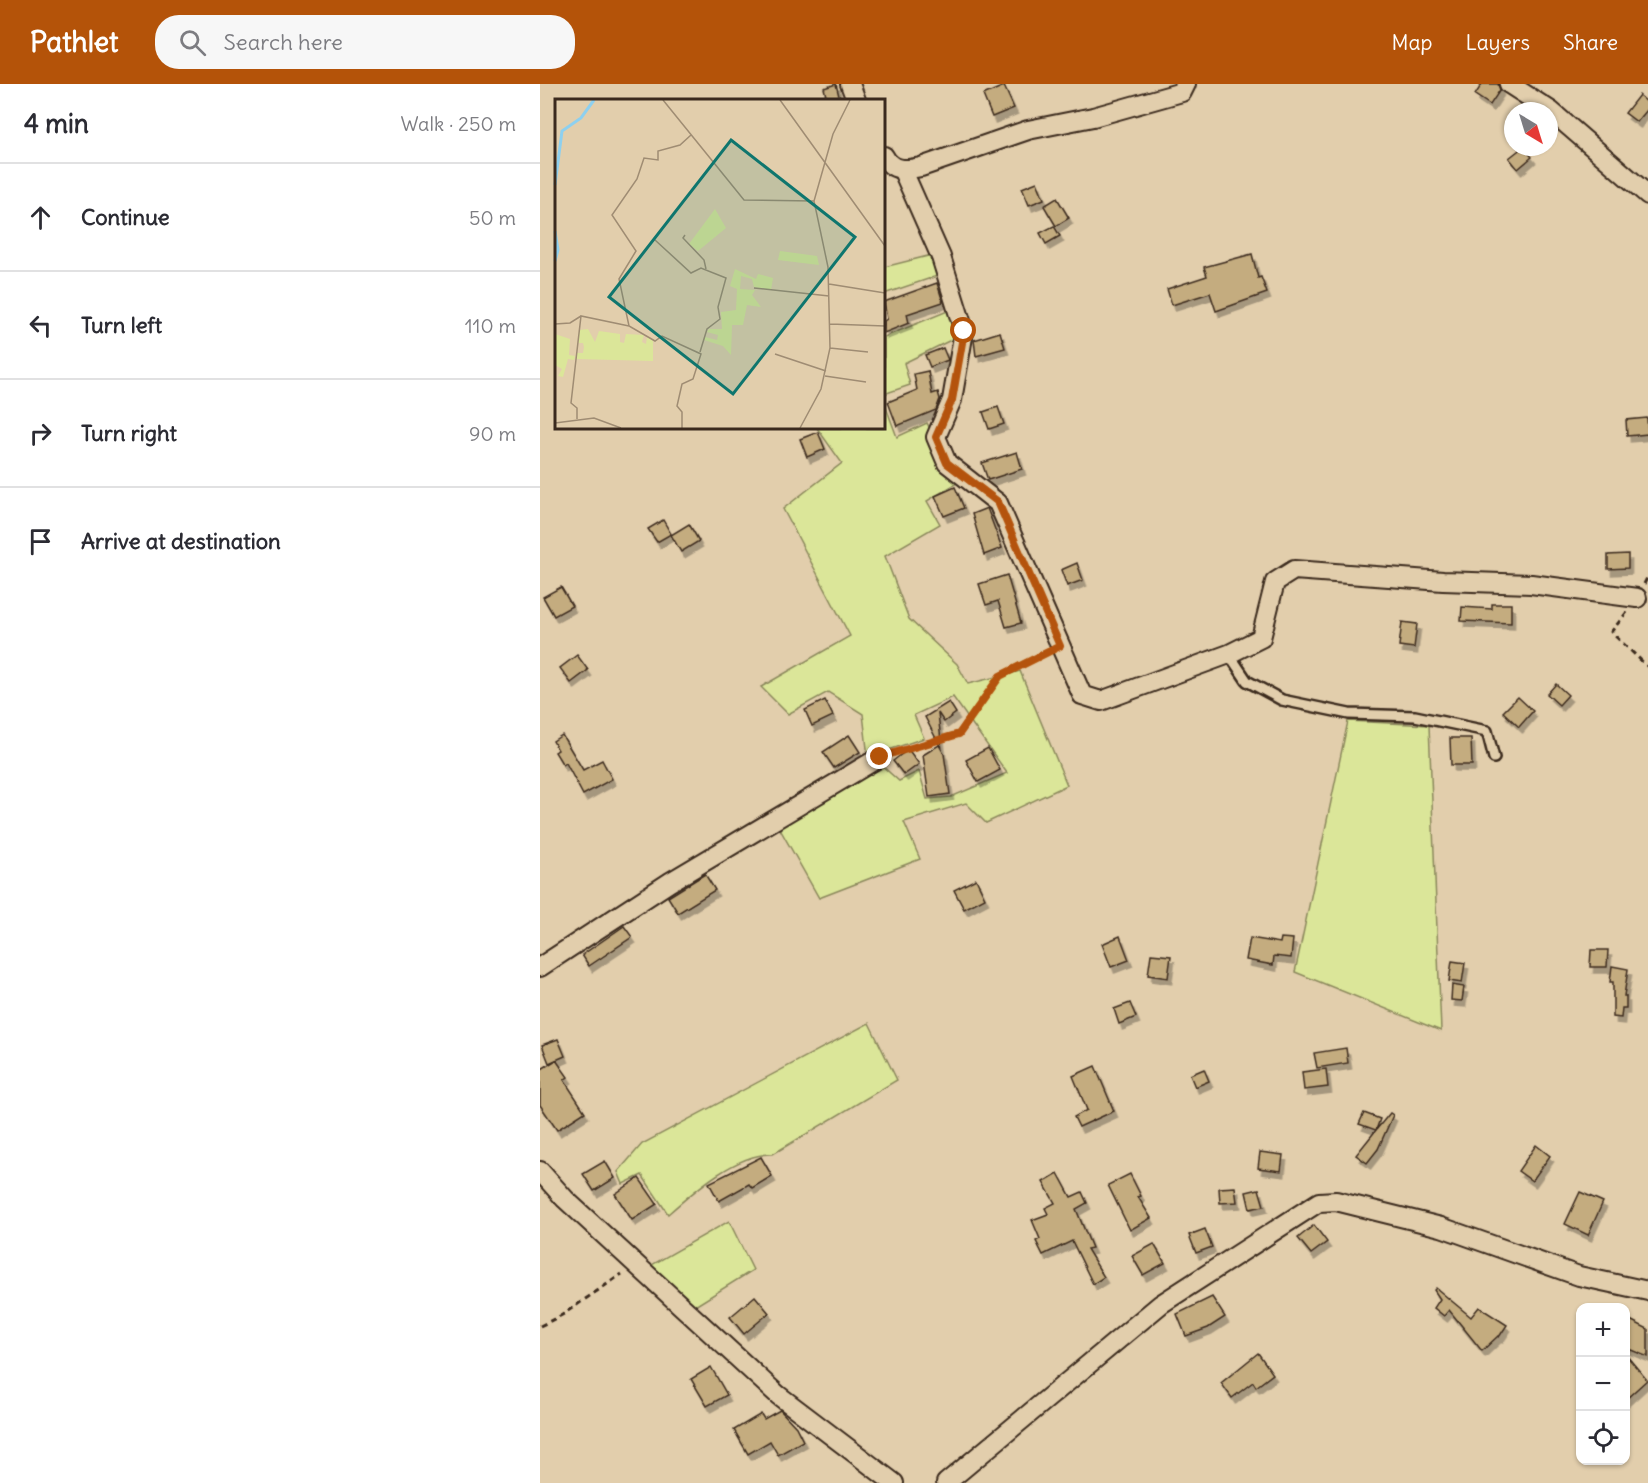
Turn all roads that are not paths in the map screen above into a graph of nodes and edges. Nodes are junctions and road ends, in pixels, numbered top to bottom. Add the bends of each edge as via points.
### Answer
1 (850, 84) edge
2 (1186, 84) edge
3 (1509, 84) edge
4 (856, 99) edge
5 (885, 158) edge
6 (903, 171) junction
7 (1648, 195) edge
8 (1637, 598) road end
9 (1228, 654) junction
10 (880, 757) road end
11 (1494, 758) dead end
12 (540, 967) edge
13 (540, 1171) edge
14 (1648, 1291) edge
15 (894, 1483) edge
16 (946, 1483) edge

1 - 4 street
2 - 6 street via 1182,92 1028,130
3 - 7 street via 1551,111
5 - 6 street
6 - 9 street via 941,257 964,331 952,400 936,437 947,463 998,502 1082,695 1101,701
8 - 9 street via 1531,584 1294,570 1275,582 1261,638
9 - 11 lane via 1247,681 1282,700 1349,714 1415,716 1488,731
10 - 12 street via 670,882
13 - 15 street via 565,1199 778,1395
14 - 16 street via 1579,1276 1442,1227 1336,1201 1319,1202 1161,1304

